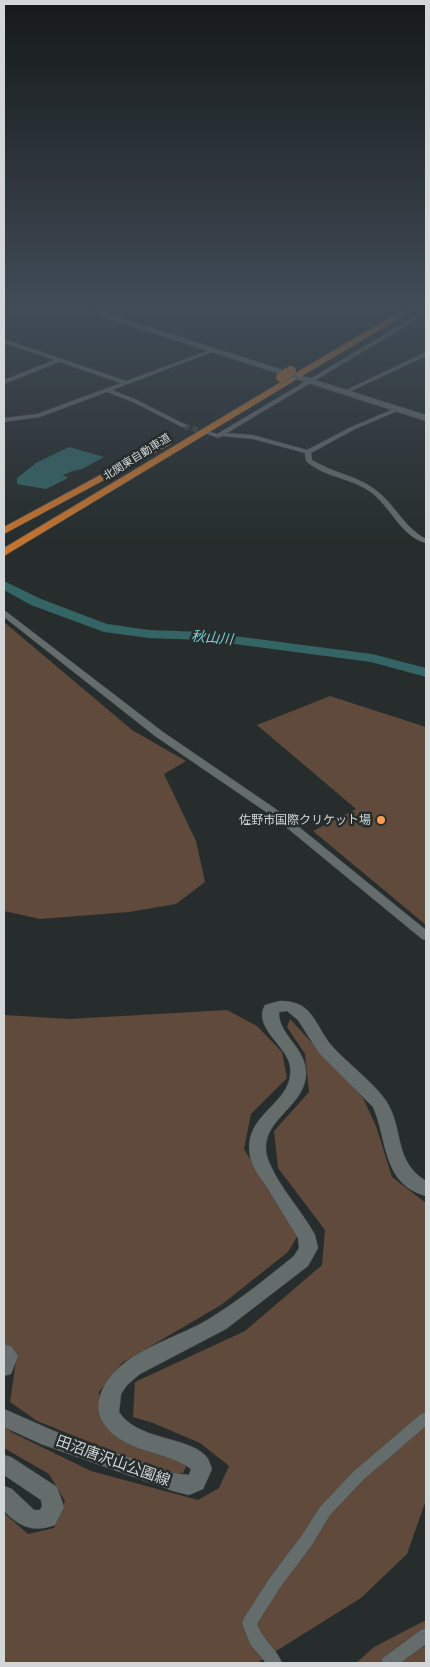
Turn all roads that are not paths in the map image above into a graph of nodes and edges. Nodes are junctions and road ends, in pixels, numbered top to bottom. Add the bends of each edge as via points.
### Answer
1 (118, 386) edge
2 (270, 386) edge
3 (273, 386) edge
4 (300, 386) edge
5 (324, 386) edge
6 (358, 386) edge
7 (106, 390) junction
8 (345, 392) junction
9 (398, 409) junction
10 (426, 418) edge
11 (4, 420) edge
12 (184, 426) tunnel mouth
13 (208, 433) tunnel mouth
14 (222, 434) junction
15 (308, 452) junction
16 (4, 531) edge
17 (426, 541) edge
18 (4, 553) edge
19 (4, 613) edge
20 (426, 936) edge
21 (426, 1189) edge
22 (4, 1352) edge
23 (4, 1368) edge
24 (4, 1418) edge
25 (426, 1418) edge
26 (4, 1464) edge
27 (4, 1496) edge
28 (426, 1635) edge
29 (275, 1663) edge
30 (388, 1663) edge

1 - 7 street
2 - 16 highway, 北関東自動車道
3 - 18 highway, 北関東自動車道
4 - 14 street
5 - 8 main road
6 - 8 street
7 - 11 street via 38,416
7 - 12 street
8 - 9 main road
9 - 10 main road
9 - 15 street
13 - 14 street
14 - 15 street
15 - 17 street via 309,462 320,469 376,492 404,527
19 - 20 street via 159,734 279,816
21 - 24 main road, 田沼唐沢山公園線 via 409,1178 397,1164 386,1114 380,1104 325,1049 304,1016 289,1006 271,1009 269,1018 273,1027 295,1053 298,1075 287,1099 259,1132 257,1151 261,1164 310,1242 309,1250 301,1261 218,1323 122,1376 108,1402 109,1413 126,1432 199,1463 202,1469 196,1482 189,1485 173,1482 48,1438
22 - 23 main road via 8,1356
25 - 29 street via 358,1476 325,1511 249,1623 255,1639
26 - 27 main road via 50,1494 53,1507 46,1518 36,1520 23,1516
28 - 30 street

